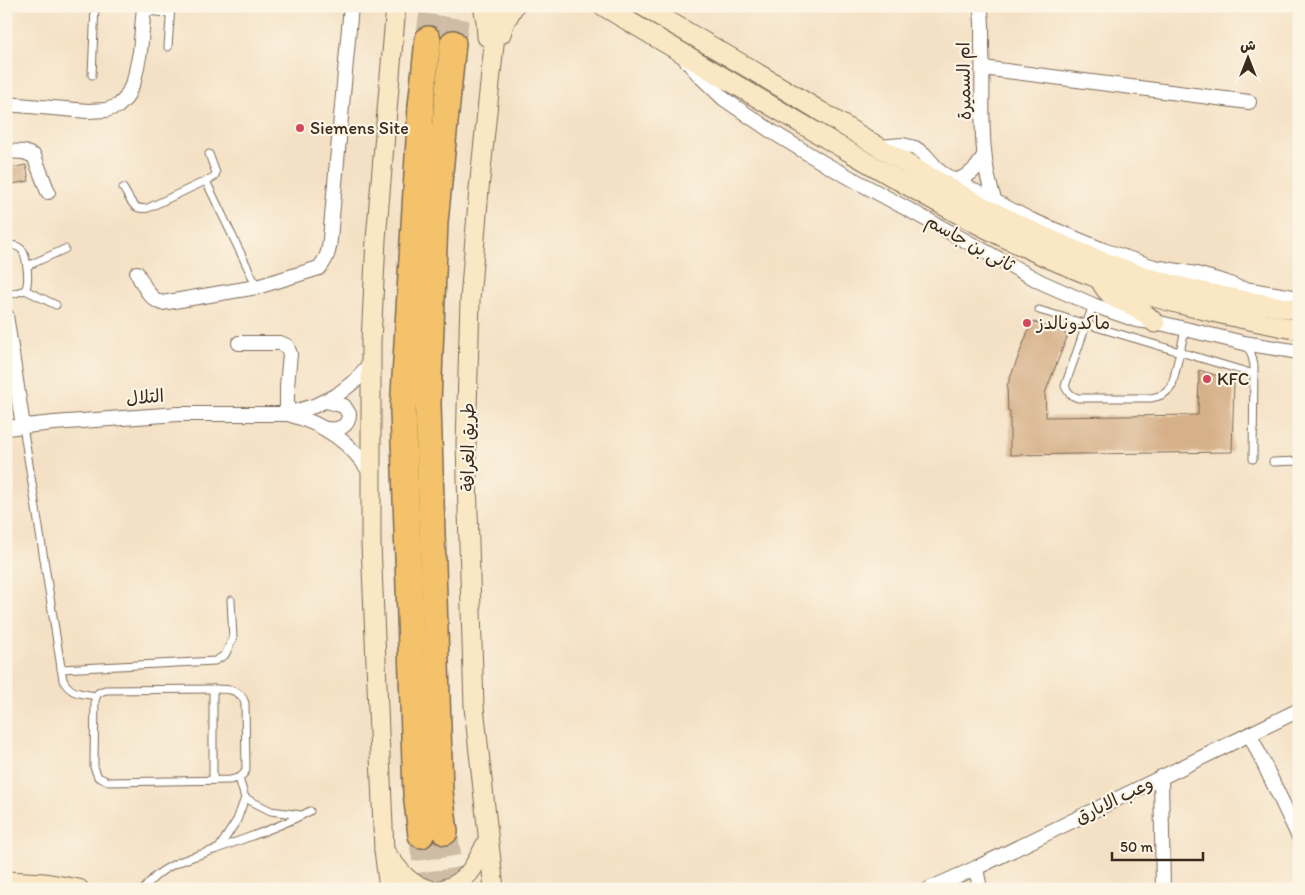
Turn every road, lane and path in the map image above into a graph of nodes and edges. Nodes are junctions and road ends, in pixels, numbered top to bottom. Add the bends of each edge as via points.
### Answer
1 (95, 6) edge
2 (351, 6) edge
3 (396, 6) edge
4 (407, 6) edge
5 (482, 6) edge
6 (498, 6) edge
7 (514, 6) edge
8 (603, 6) edge
9 (643, 6) edge
10 (984, 7) edge
11 (144, 9) edge
12 (170, 10) edge
13 (428, 39) tunnel mouth
14 (453, 42) tunnel mouth
15 (392, 44) junction
16 (168, 47) dead end
17 (680, 52) junction
18 (983, 68) junction
19 (490, 73) junction
20 (92, 75) dead end
21 (1250, 102) dead end
22 (6, 104) edge
23 (877, 147) junction
24 (6, 151) edge
25 (209, 154) dead end
26 (984, 155) junction
27 (206, 181) junction
28 (955, 181) junction
29 (123, 188) dead end
30 (48, 192) dead end
31 (995, 202) junction
32 (6, 245) edge
33 (65, 250) dead end
34 (26, 266) junction
35 (137, 273) dead end
36 (1209, 278) junction
37 (1100, 279) junction
38 (1166, 283) junction
39 (257, 287) junction
40 (24, 290) junction
41 (6, 296) edge
42 (1299, 298) edge
43 (56, 305) dead end
44 (1093, 305) junction
45 (1039, 310) dead end
46 (1299, 310) edge
47 (6, 315) edge
48 (1155, 322) junction
49 (1088, 324) junction
50 (1185, 330) junction
51 (1299, 330) edge
52 (239, 343) dead end
53 (1244, 343) junction
54 (1265, 346) junction
55 (1180, 352) junction
56 (1299, 352) edge
57 (371, 362) junction
58 (1254, 365) junction
59 (1254, 374) junction
60 (326, 401) junction
61 (287, 414) junction
62 (23, 426) junction
63 (6, 428) edge
64 (327, 429) junction
65 (1253, 459) dead end
66 (1299, 461) edge
67 (1273, 462) dead end
68 (371, 474) junction
69 (231, 600) dead end
70 (61, 669) junction
71 (212, 689) junction
72 (96, 696) junction
73 (1299, 710) edge
74 (1250, 734) junction
75 (1161, 777) junction
76 (239, 778) junction
77 (213, 780) junction
78 (245, 798) junction
79 (310, 811) dead end
80 (303, 816) junction
81 (1299, 837) edge
82 (488, 840) junction
83 (218, 848) junction
84 (384, 850) junction
85 (491, 864) junction
86 (976, 868) junction
87 (6, 882) edge
88 (79, 889) edge
89 (144, 889) edge
90 (376, 889) edge
91 (389, 889) edge
92 (402, 889) edge
93 (428, 889) edge
94 (444, 889) edge
95 (481, 889) edge
96 (494, 889) edge
97 (500, 889) edge
98 (929, 889) edge
99 (980, 889) edge
100 (1163, 889) edge

1 - 20 lane
2 - 39 street via 327,258 319,268
3 - 15 main road
4 - 15 main road
5 - 19 main road
6 - 19 main road, طريق الغرافة
7 - 19 main road via 504,24
8 - 17 main road, ثانى بن جاسم
9 - 23 main road
10 - 18 street, ام السميرة
11 - 12 lane
11 - 22 street via 134,81 118,106 88,110
12 - 16 lane
13 - 14 highway via 403,411 416,794 433,833 440,792 428,404 435,222
15 - 57 main road via 376,238
17 - 37 main road, ثانى بن جاسم via 938,204 1009,241
17 - 44 street, ثانى بن جاسم via 724,99 771,131 1041,282
18 - 21 street
18 - 26 street, ام السميرة
19 - 82 main road, طريق الغرافة via 470,300 466,446 474,707
23 - 28 street via 904,145 915,148 940,172
23 - 38 main road via 1006,219
24 - 30 street via 34,156
25 - 27 lane via 216,173
26 - 28 street via 976,169
26 - 31 street, ام السميرة via 987,179
27 - 29 lane via 140,210
27 - 39 lane
28 - 31 street
31 - 36 street via 1102,250 1154,267
32 - 34 lane via 22,250
33 - 34 lane
34 - 40 lane via 28,283
35 - 39 street via 153,299 162,303
36 - 38 main road
36 - 42 street via 1239,288
37 - 48 main road via 1112,297 1135,307
37 - 51 main road, ثانى بن جاسم via 1181,306
38 - 46 main road
40 - 41 lane
40 - 43 lane
44 - 48 street, ثانى بن جاسم via 1136,320
44 - 49 lane
45 - 49 lane
47 - 62 street
48 - 50 street, ثانى بن جاسم
49 - 55 lane
49 - 55 lane via 1066,379 1068,392 1078,398 1160,397 1172,386
50 - 53 street, ثانى بن جاسم
50 - 55 lane
52 - 61 street via 280,343 287,346 290,354
53 - 54 street, ثانى بن جاسم
53 - 58 lane
54 - 56 street, ثانى بن جاسم
54 - 58 lane
55 - 59 lane
57 - 60 street via 356,380
57 - 68 main road
58 - 59 lane
59 - 65 lane
60 - 61 street
60 - 64 street via 344,406 349,414 344,426 336,430
61 - 62 street, التلال via 178,414
61 - 64 street
62 - 63 street, التلال
62 - 70 lane
64 - 68 street via 352,449
66 - 67 lane
68 - 84 main road via 370,544
69 - 70 lane via 233,638 225,655 215,661
70 - 72 lane via 63,680 72,692
71 - 72 lane via 105,690
71 - 76 lane via 238,692 245,703 246,770
71 - 77 lane
72 - 77 lane via 94,767 102,780
73 - 74 street, وعب الابارق
74 - 75 street, وعب الابارق
74 - 81 street
75 - 86 street, وعب الابارق
75 - 100 street
76 - 77 lane
76 - 78 lane
78 - 80 lane via 271,811
78 - 83 lane via 237,820
79 - 80 lane
80 - 83 lane
82 - 85 main road, طريق الغرافة
82 - 94 main road via 468,874 458,884
83 - 89 lane via 167,867
84 - 90 main road
84 - 91 main road
84 - 92 main road
84 - 93 main road via 413,884
85 - 95 main road
85 - 96 main road, طريق الغرافة
85 - 97 main road
86 - 98 street, وعب الابارق
86 - 99 street
87 - 88 main road via 44,883

